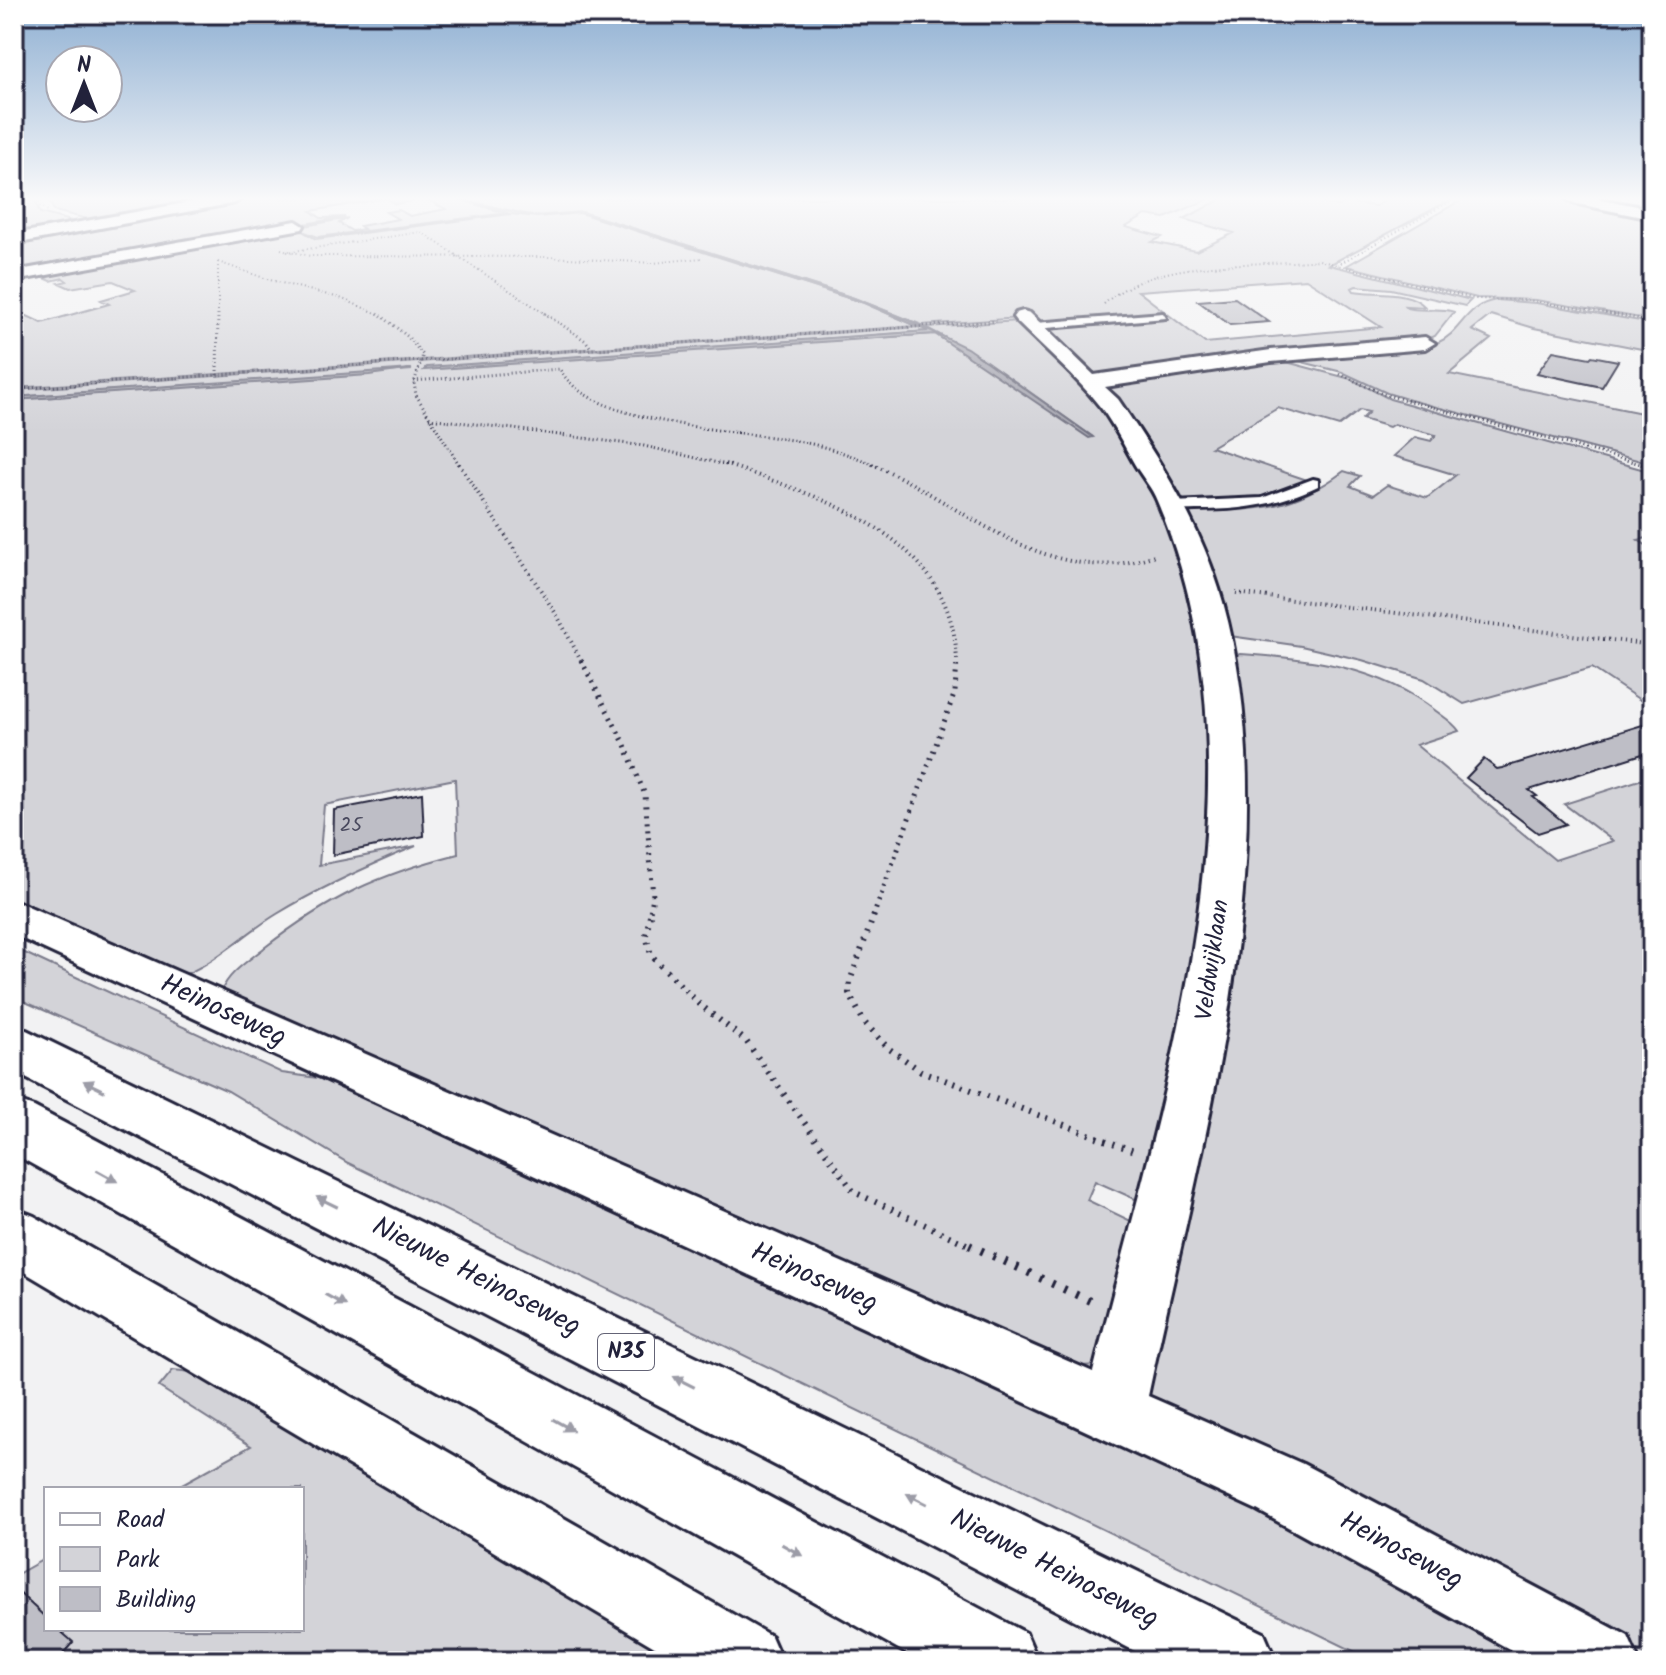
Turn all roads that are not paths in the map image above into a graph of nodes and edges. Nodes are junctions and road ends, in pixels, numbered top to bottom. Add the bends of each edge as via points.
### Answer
1 (1163, 316) dead end
2 (1028, 321) joint
3 (1425, 343) dead end
4 (1092, 382) junction
5 (1313, 483) dead end
6 (1173, 506) junction
7 (14, 916) edge
8 (14, 1046) edge
9 (14, 1125) edge
10 (14, 1235) edge
11 (1114, 1411) junction
12 (746, 1661) edge
13 (998, 1661) edge
14 (1236, 1661) edge
15 (1603, 1661) edge

1 - 2 lane
2 - 4 street, Veldwijklaan
3 - 4 street via 1297,353
4 - 6 street, Veldwijklaan via 1129,429
5 - 6 lane via 1260,504
6 - 11 street, Veldwijklaan via 1204,589 1217,647 1228,742 1225,879 1198,1056
7 - 11 street, Heinoseweg
14 -> 8 main road, Nieuwe Heinoseweg / N35
9 -> 13 main road
10 - 12 street
11 - 15 street, Heinoseweg via 1280,1487

